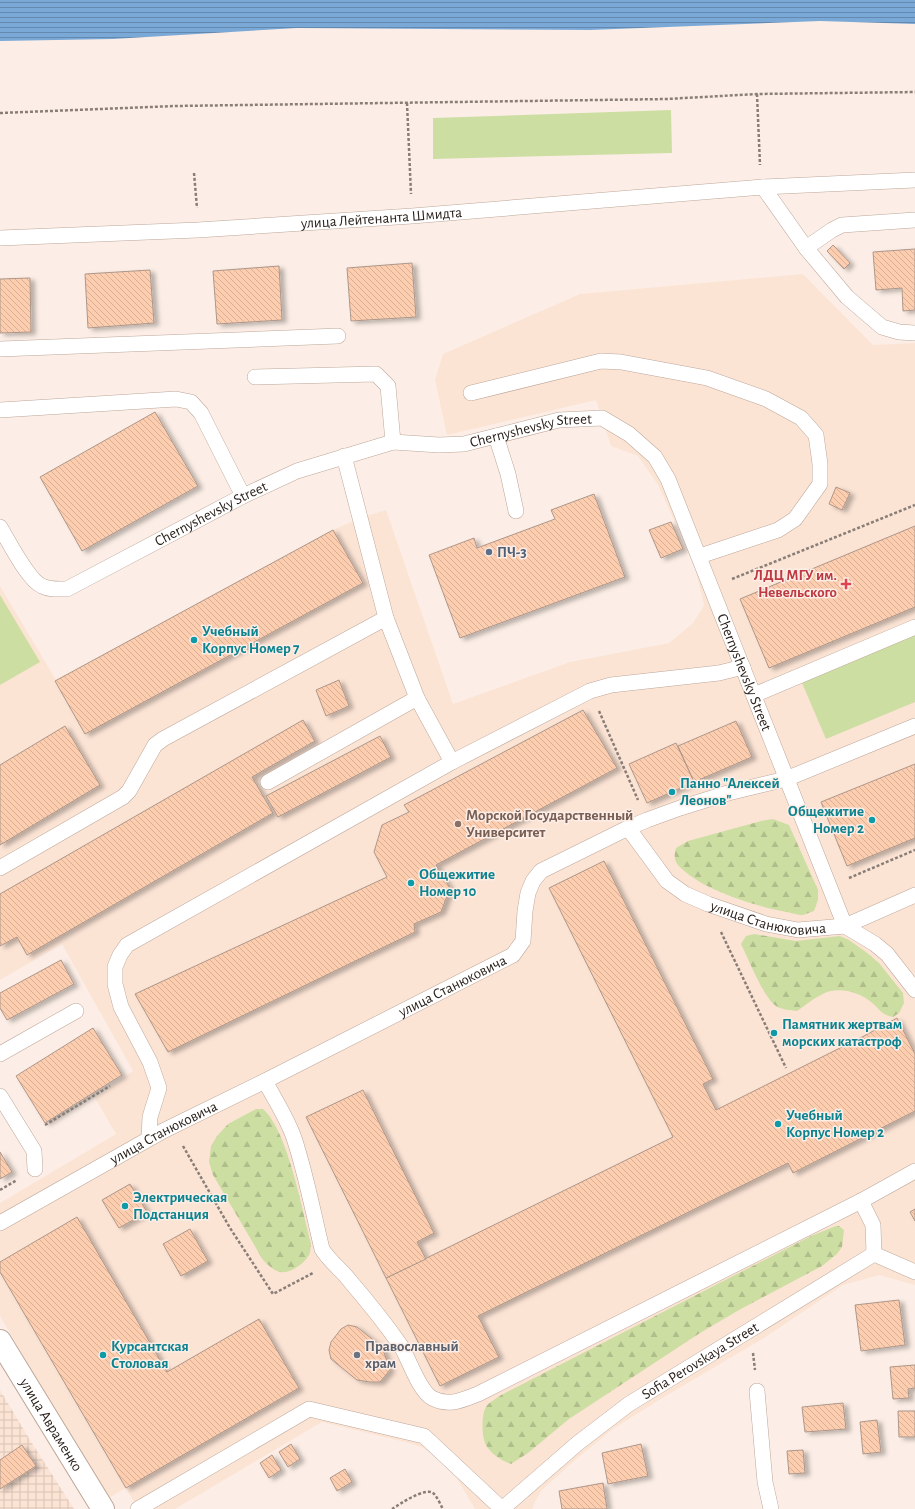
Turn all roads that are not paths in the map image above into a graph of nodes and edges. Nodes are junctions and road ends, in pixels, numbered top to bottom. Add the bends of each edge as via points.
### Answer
1 (915, 180) edge
2 (763, 187) junction
3 (915, 220) edge
4 (0, 238) edge
5 (806, 248) junction
6 (915, 333) edge
7 (338, 336) dead end
8 (0, 349) edge
9 (255, 377) dead end
10 (471, 393) dead end
11 (0, 410) edge
12 (496, 436) junction
13 (393, 442) junction
14 (344, 456) junction
15 (243, 496) junction
16 (516, 511) dead end
17 (0, 527) edge
18 (700, 556) junction
19 (386, 618) junction
20 (915, 627) edge
21 (743, 667) junction
22 (754, 695) junction
23 (417, 698) junction
24 (915, 726) edge
25 (452, 762) junction
26 (786, 778) junction
27 (268, 782) dead end
28 (628, 828) junction
29 (0, 868) edge
30 (915, 895) edge
31 (845, 926) junction
32 (915, 990) edge
33 (76, 1011) dead end
34 (0, 1054) edge
35 (265, 1081) junction
36 (0, 1096) edge
37 (149, 1138) junction
38 (35, 1169) dead end
39 (915, 1171) edge
40 (861, 1201) junction
41 (0, 1223) edge
42 (874, 1254) junction
43 (915, 1272) edge
44 (2, 1350) edge
45 (756, 1391) road end
46 (103, 1509) edge
47 (138, 1509) edge
48 (502, 1509) edge
49 (771, 1509) edge

1 - 2 lane, улица Лейтенанта Шмидта
2 - 4 lane, улица Лейтенанта Шмидта via 412,216 198,230
2 - 5 lane
3 - 5 lane via 842,225
5 - 6 lane via 847,297 882,328
7 - 8 lane
9 - 13 lane via 376,374 388,386
10 - 18 lane via 601,361 618,362 707,378 766,399 801,418 816,435 820,484 795,519 778,530
11 - 15 lane via 176,399 191,402 201,413
12 - 13 lane, Chernyshevsky Street via 464,444
12 - 16 lane
12 - 18 lane, Chernyshevsky Street via 559,420 602,418 629,434 655,457 668,479
13 - 14 lane, Chernyshevsky Street
14 - 15 lane, Chernyshevsky Street via 297,471
14 - 19 lane
15 - 17 lane, Chernyshevsky Street via 67,589 53,590 32,580
18 - 21 lane, Chernyshevsky Street
19 - 23 lane
19 - 29 lane via 163,739 155,745 123,797
20 - 22 lane
21 - 22 lane, Chernyshevsky Street
21 - 25 lane via 590,690
22 - 26 lane, Chernyshevsky Street
23 - 25 lane
23 - 27 lane
24 - 26 lane
25 - 37 lane via 127,945 115,967 115,984 121,1007 150,1062 159,1088 150,1117
26 - 28 lane via 686,806
26 - 31 lane, Chernyshevsky Street
28 - 31 lane, улица Станюковича via 667,880 685,894 766,924 798,930
28 - 35 lane, улица Станюковича via 541,871 528,893 523,941 513,954
30 - 31 lane, улица Станюковича
31 - 32 lane via 887,954
33 - 34 lane
35 - 37 lane, улица Станюковича
35 - 40 lane via 294,1138 322,1249 369,1303 401,1347 425,1393 437,1400 456,1403 478,1394
36 - 38 lane via 34,1151
37 - 41 lane, улица Станюковича
39 - 40 lane
40 - 42 lane via 873,1225
42 - 43 lane
42 - 48 lane, Sofia Perovskaya Street via 629,1404 578,1443
44 - 46 street, улица Авраменко
45 - 49 lane via 765,1482
47 - 48 lane via 309,1409 424,1436

